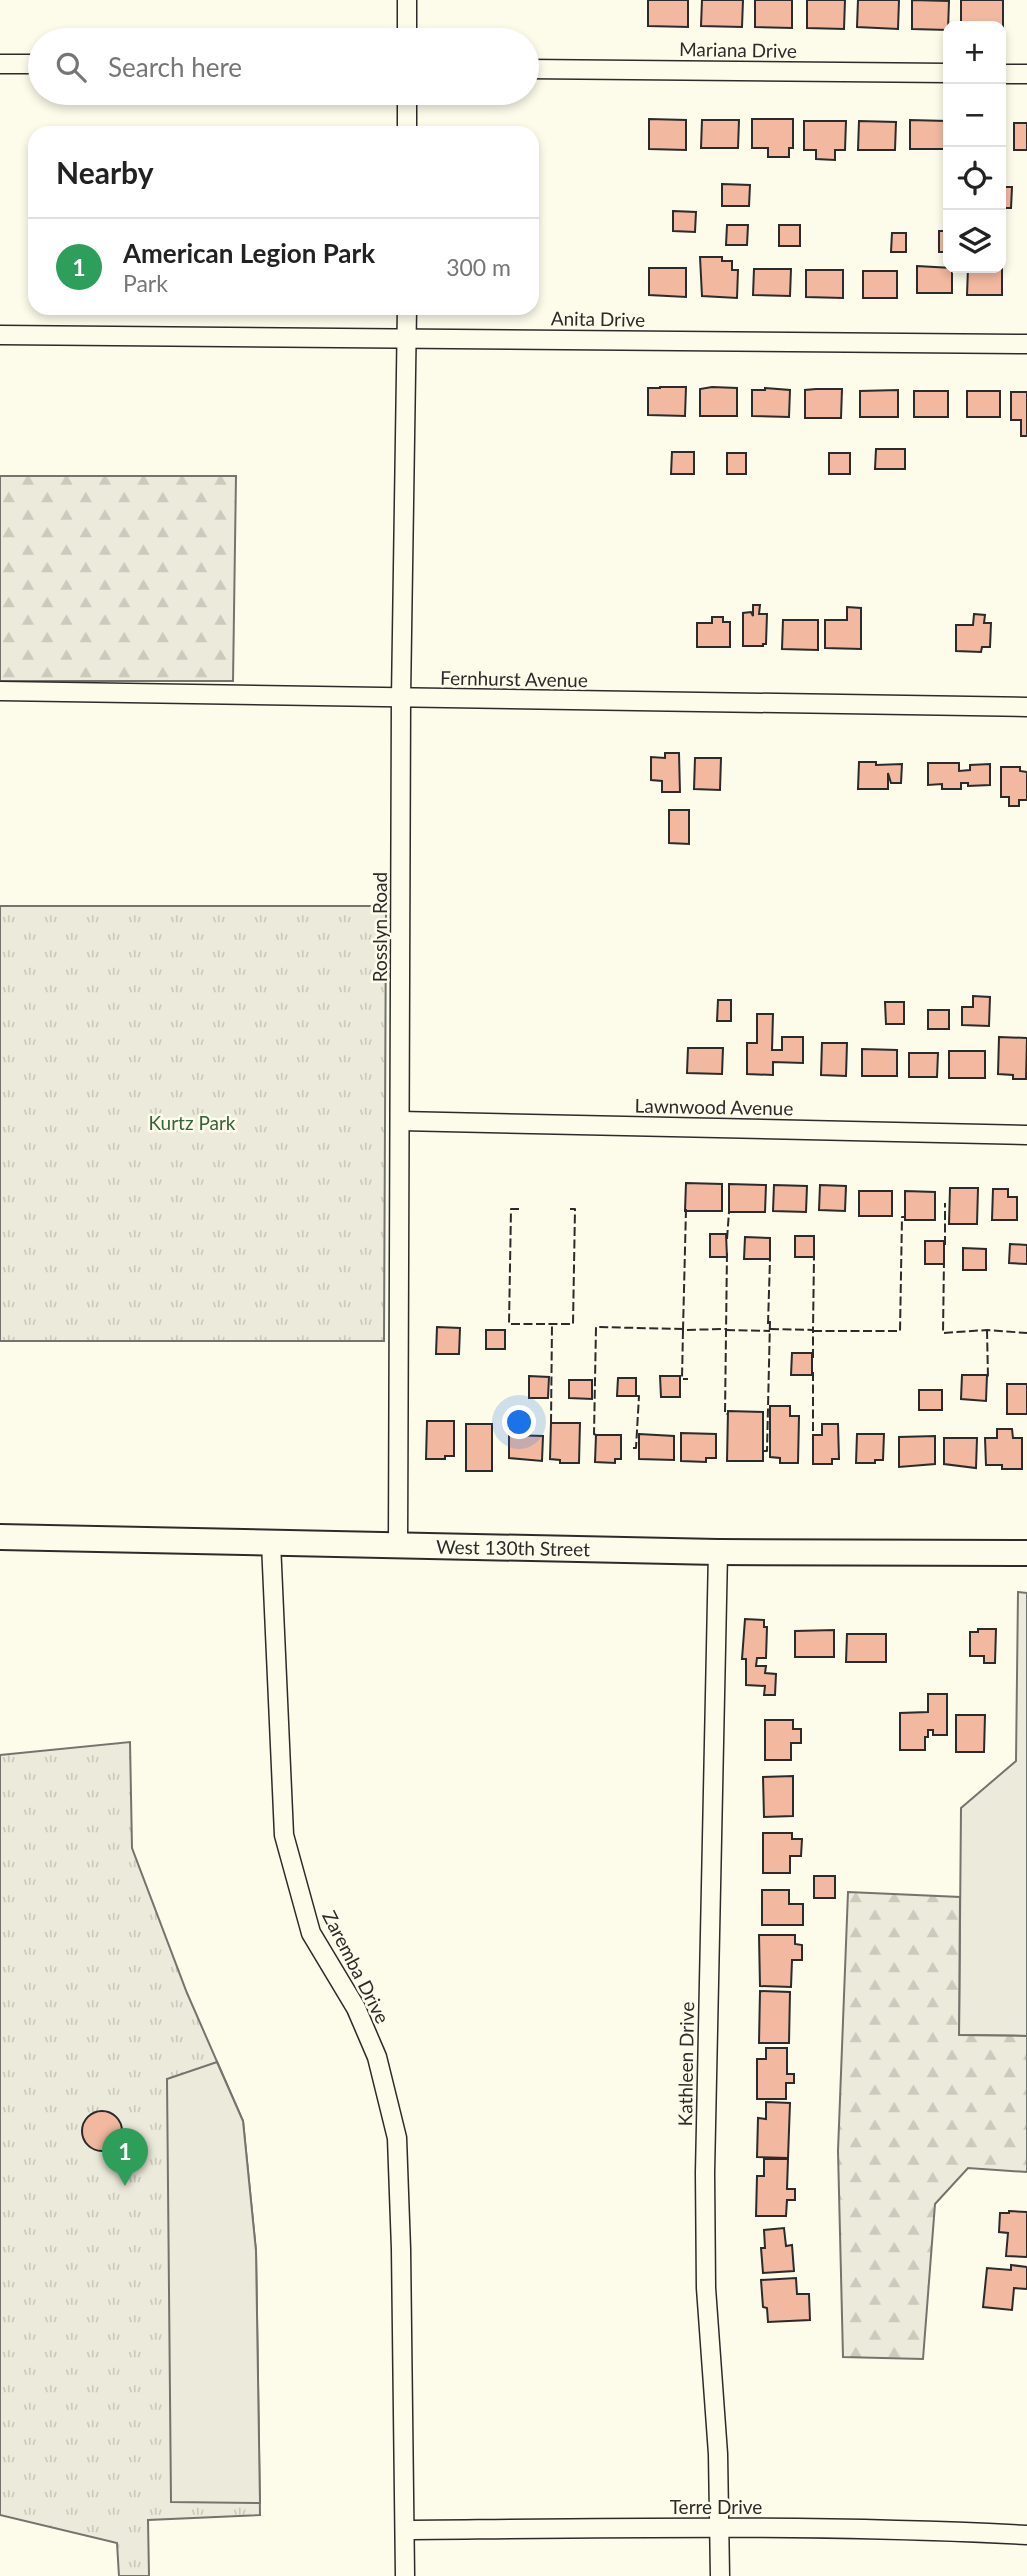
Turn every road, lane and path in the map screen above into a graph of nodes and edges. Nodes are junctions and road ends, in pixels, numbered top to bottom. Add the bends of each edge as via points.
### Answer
1 (407, 0) edge
2 (407, 28) edge
3 (0, 64) edge
4 (28, 64) edge
5 (539, 68) edge
6 (943, 73) edge
7 (1006, 74) edge
8 (1027, 74) edge
9 (407, 105) edge
10 (407, 126) edge
11 (407, 315) edge
12 (0, 335) edge
13 (407, 338) junction
14 (1027, 344) edge
15 (0, 691) edge
16 (401, 698) junction
17 (1027, 707) edge
18 (401, 1121) junction
19 (1027, 1135) edge
20 (0, 1537) edge
21 (271, 1543) junction
22 (398, 1546) junction
23 (718, 1552) junction
24 (1027, 1553) edge
25 (720, 2527) junction
26 (405, 2530) junction
27 (1027, 2535) edge
28 (405, 2576) edge
29 (720, 2576) edge

1 - 2 street
3 - 4 street
5 - 6 street, Mariana Drive
7 - 8 street
9 - 10 street
11 - 13 street, Rosslyn Road
12 - 13 street, Anita Drive
13 - 14 street, Anita Drive
13 - 16 street, Rosslyn Road
15 - 16 street, Fernhurst Avenue
16 - 17 street, Fernhurst Avenue
16 - 18 street, Rosslyn Road
18 - 19 street, Lawnwood Avenue
18 - 22 street, Rosslyn Road
20 - 21 main road, West 130th Street
21 - 22 main road, West 130th Street
21 - 26 street, Zaremba Drive via 284,1835 312,1933 356,2008 377,2057 397,2138
22 - 23 main road, West 130th Street
23 - 24 main road, West 130th Street
23 - 25 street, Kathleen Drive via 705,2172 706,2288
25 - 26 street, Terre Drive
25 - 27 street, Terre Drive
25 - 29 street, Kathleen Drive
26 - 28 street, Zaremba Drive

